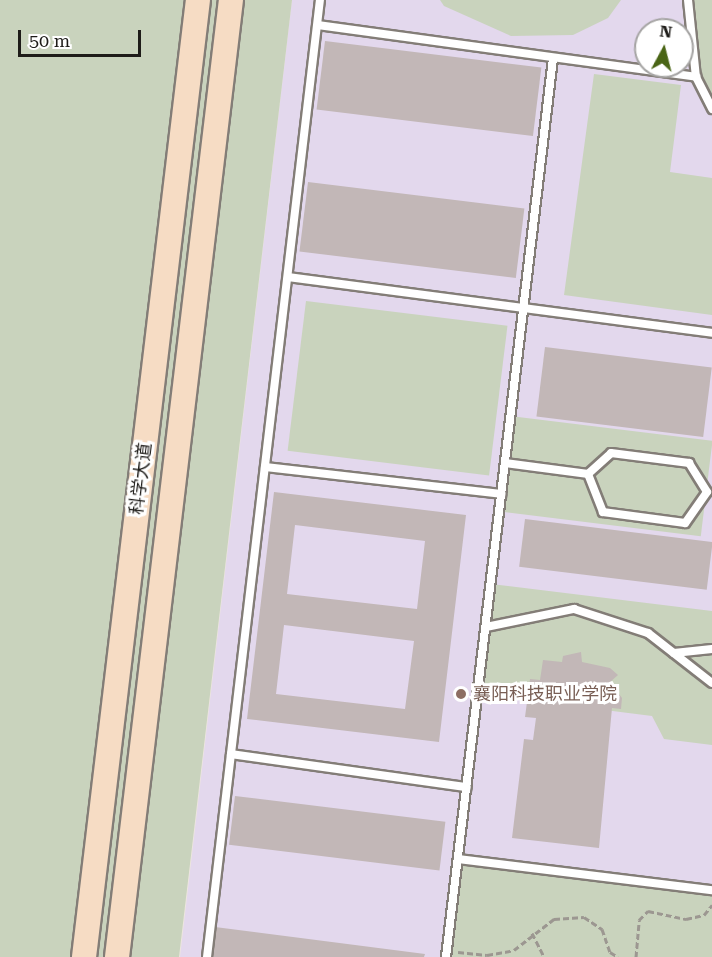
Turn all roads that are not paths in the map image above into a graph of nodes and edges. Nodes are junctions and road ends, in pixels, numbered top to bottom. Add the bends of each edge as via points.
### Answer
1 (198, 0) edge
2 (231, 0) edge
3 (321, 0) edge
4 (688, 0) edge
5 (318, 25) junction
6 (553, 58) junction
7 (696, 77) junction
8 (712, 109) edge
9 (288, 277) junction
10 (523, 308) junction
11 (712, 333) edge
12 (505, 463) junction
13 (265, 467) junction
14 (588, 474) junction
15 (709, 492) edge
16 (501, 494) junction
17 (486, 627) junction
18 (712, 649) edge
19 (674, 653) junction
20 (712, 683) edge
21 (231, 754) junction
22 (466, 787) junction
23 (458, 859) junction
24 (712, 890) edge
25 (447, 954) edge
26 (84, 957) edge
27 (117, 957) edge
28 (207, 957) edge

1 - 26 main road, 科学大道
2 - 27 main road, 科学大道
3 - 5 lane
4 - 7 lane
5 - 6 lane
5 - 9 lane
6 - 7 lane
6 - 10 lane
7 - 8 lane
9 - 10 lane
9 - 13 lane
10 - 11 lane
10 - 12 lane
12 - 14 lane
12 - 16 lane
13 - 16 lane
13 - 21 lane
14 - 15 lane via 611,453 689,463
14 - 15 lane via 603,512 685,523
16 - 17 lane
17 - 19 lane via 574,609 648,633
17 - 22 lane
18 - 19 lane
19 - 20 lane
21 - 22 lane
21 - 28 lane
22 - 23 lane
23 - 24 lane
23 - 25 lane

